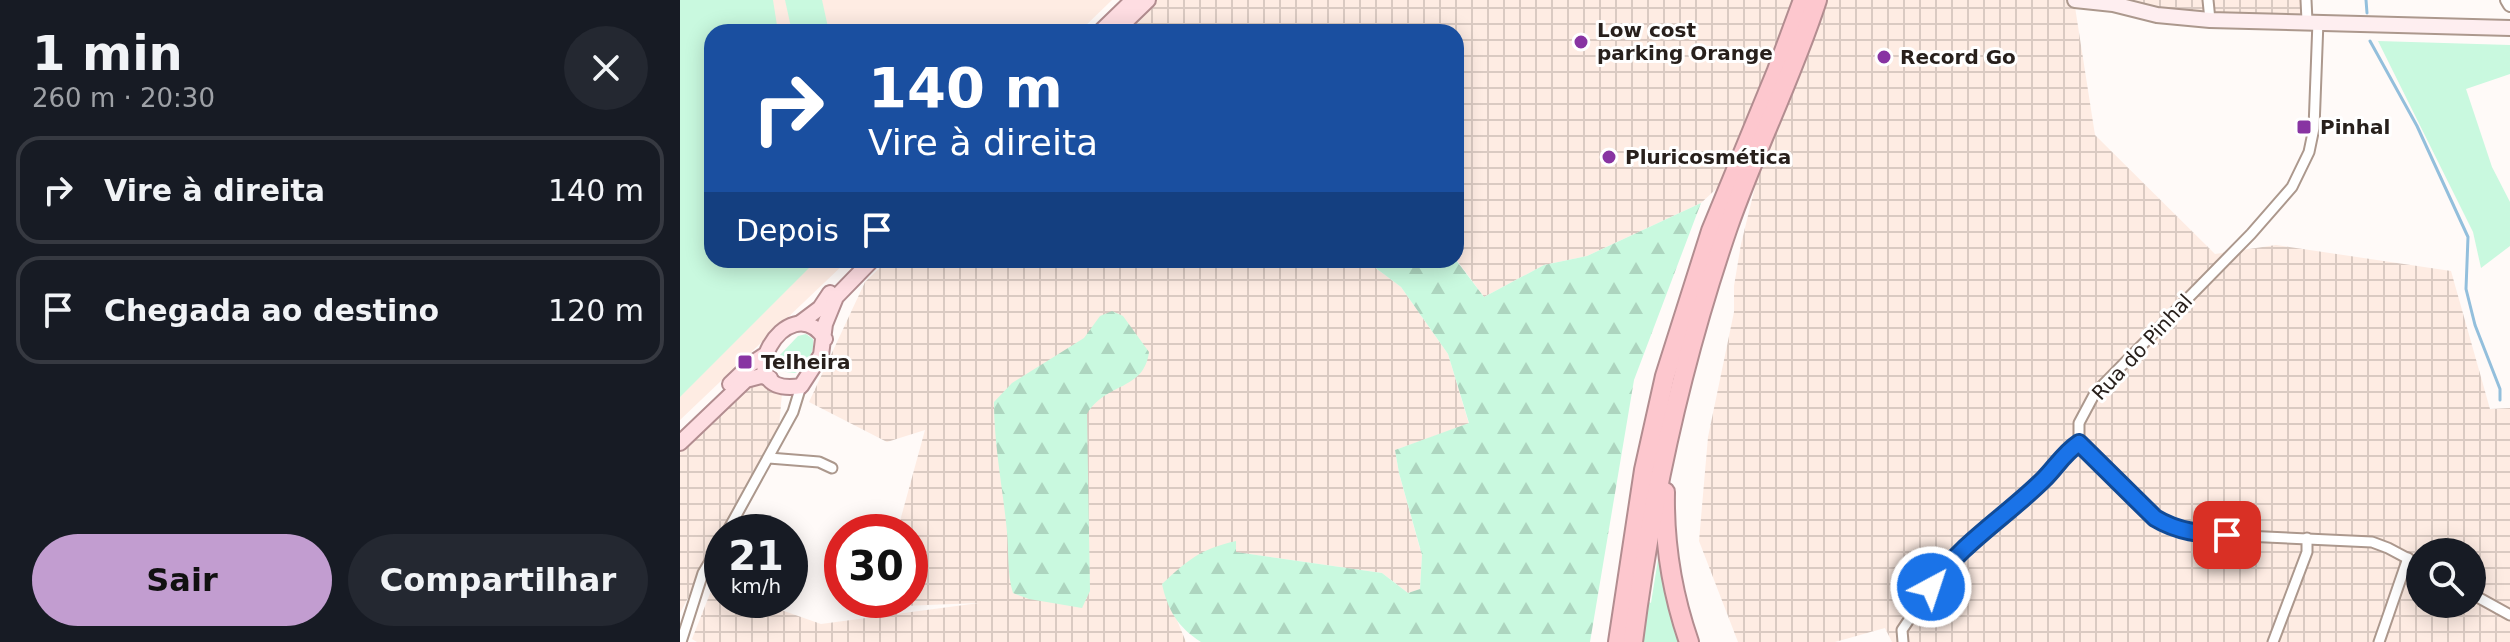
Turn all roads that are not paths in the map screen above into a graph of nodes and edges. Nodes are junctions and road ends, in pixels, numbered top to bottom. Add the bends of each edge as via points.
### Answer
1 (1133, 0) edge
2 (1148, 0) edge
3 (1803, 0) edge
4 (1817, 0) edge
5 (2075, 0) edge
6 (2208, 0) edge
7 (2306, 0) edge
8 (2112, 2) edge
9 (2210, 20) junction
10 (2313, 21) junction
11 (1108, 24) edge
12 (1123, 24) edge
13 (2510, 28) edge
14 (851, 268) edge
15 (864, 268) edge
16 (800, 323) junction
17 (825, 339) junction
18 (763, 356) junction
19 (770, 378) junction
20 (793, 387) junction
21 (793, 412) junction
22 (680, 432) edge
23 (680, 443) edge
24 (2079, 443) junction
25 (1668, 446) junction
26 (769, 458) junction
27 (832, 468) dead end
28 (737, 514) edge
29 (2307, 538) junction
30 (2406, 557) edge
31 (2406, 564) edge
32 (704, 571) edge
33 (2486, 602) edge
34 (2510, 615) edge
35 (681, 642) edge
36 (1618, 642) edge
37 (1633, 642) edge
38 (1689, 642) edge
39 (1903, 642) edge
40 (2273, 642) edge
41 (2379, 642) edge

1 - 11 main road
2 - 12 main road
3 - 36 highway via 1711,231 1662,389
4 - 25 highway via 1729,224
5 - 8 main road
6 - 9 street
7 - 10 street, Rua do Pinhal
8 - 9 main road via 2157,15
9 - 10 main road
10 - 13 main road
10 - 24 street, Rua do Pinhal via 2314,128 2292,187 2101,385 2079,423
14 - 16 main road via 820,308
15 - 17 main road via 836,297
16 - 17 main road via 818,328
16 - 18 main road via 777,336
17 - 20 main road via 821,355
18 - 19 main road
18 - 22 main road
19 - 20 main road
19 - 23 main road via 752,378
20 - 21 street
20 - 21 street
21 - 26 street
24 - 29 street via 2168,526 2201,534
24 - 39 street, Rua do Pinhal via 1944,568 1902,630
25 - 37 highway
25 - 38 highway via 1667,551
26 - 27 street
26 - 28 street
29 - 30 street via 2372,542
29 - 40 street via 2307,552
31 - 41 street
32 - 35 street
33 - 34 street

